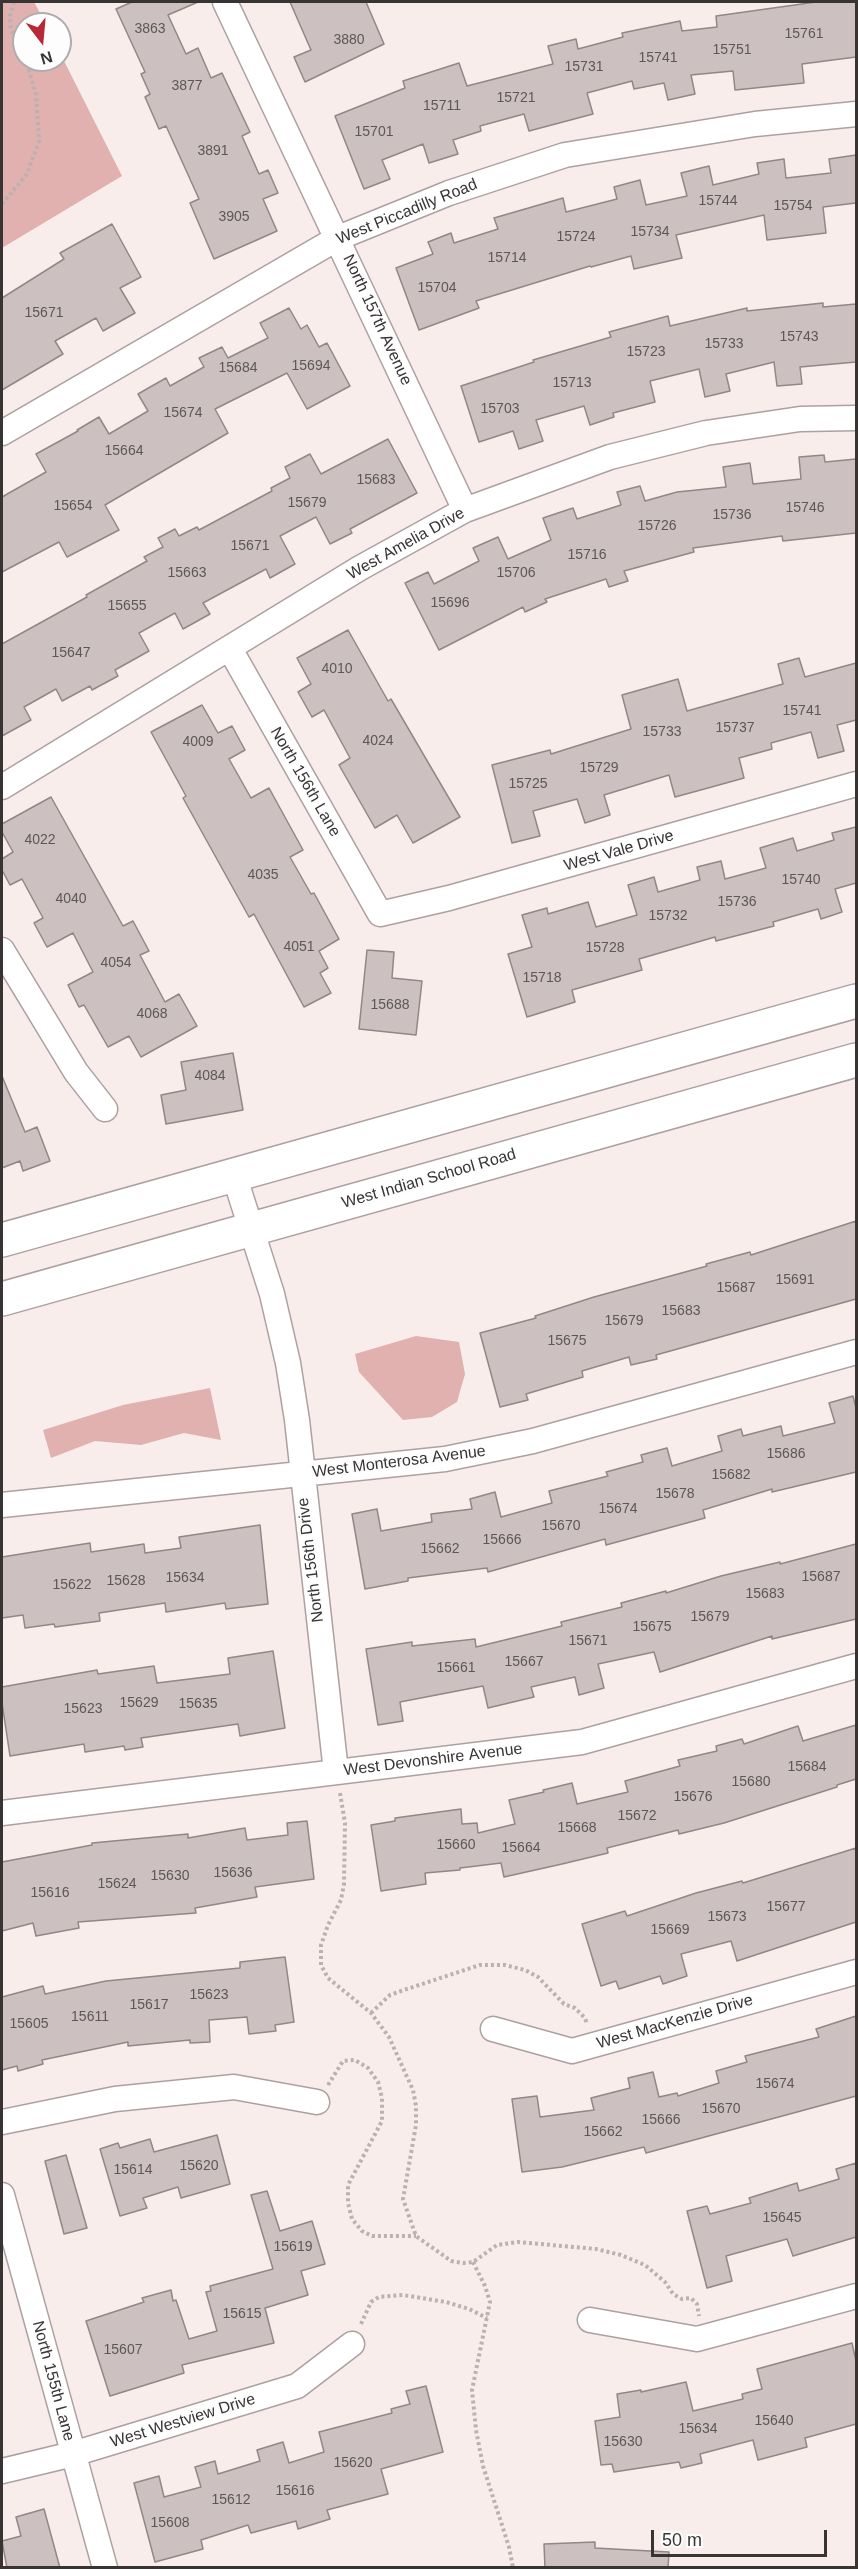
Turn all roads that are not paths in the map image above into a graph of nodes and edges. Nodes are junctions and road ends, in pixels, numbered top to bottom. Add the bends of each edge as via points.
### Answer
1 (225, 2) edge
2 (856, 114) edge
3 (338, 238) junction
4 (856, 418) edge
5 (2, 434) edge
6 (465, 510) junction
7 (230, 649) junction
8 (856, 784) edge
9 (2, 787) edge
10 (380, 914) joint
11 (2, 950) edge
12 (856, 1001) edge
13 (856, 1060) edge
14 (105, 1108) dead end
15 (234, 1175) junction
16 (251, 1228) junction
17 (2, 1240) edge
18 (2, 1299) edge
19 (856, 1352) edge
20 (302, 1475) junction
21 (2, 1505) edge
22 (856, 1666) edge
23 (336, 1772) junction
24 (2, 1814) edge
25 (856, 1971) edge
26 (493, 2029) dead end
27 (317, 2102) road end
28 (2, 2122) edge
29 (2, 2194) edge
30 (856, 2296) edge
31 (590, 2320) dead end
32 (352, 2344) road end
33 (73, 2454) junction
34 (2, 2471) edge
35 (105, 2568) edge

1 - 3 street, North 157th Avenue
2 - 3 street, West Piccadilly Road via 755,124 565,155 449,193
3 - 5 street, West Piccadilly Road
3 - 6 street, North 157th Avenue
4 - 6 street, West Amelia Drive via 800,419 705,433 610,457
6 - 7 street, West Amelia Drive via 360,568
7 - 9 street, West Amelia Drive
7 - 10 street, North 156th Lane
8 - 10 street, West Vale Drive
11 - 14 street via 76,1072
12 - 15 main road
13 - 16 main road, West Indian School Road
15 - 16 street, North 156th Drive
15 - 17 main road
16 - 18 main road, West Indian School Road
16 - 20 street, North 156th Drive via 282,1335
19 - 20 street, West Monterosa Avenue via 490,1451
20 - 21 street, West Monterosa Avenue
20 - 23 street, North 156th Drive
22 - 23 street, West Devonshire Avenue via 582,1742
23 - 24 street, West Devonshire Avenue
25 - 26 street, West MacKenzie Drive via 572,2051
27 - 28 street via 234,2087 115,2098
29 - 33 street, North 155th Lane
30 - 31 street via 697,2339
32 - 33 street, West Westview Drive via 297,2386
33 - 34 street, West Westview Drive
33 - 35 street, North 155th Lane

